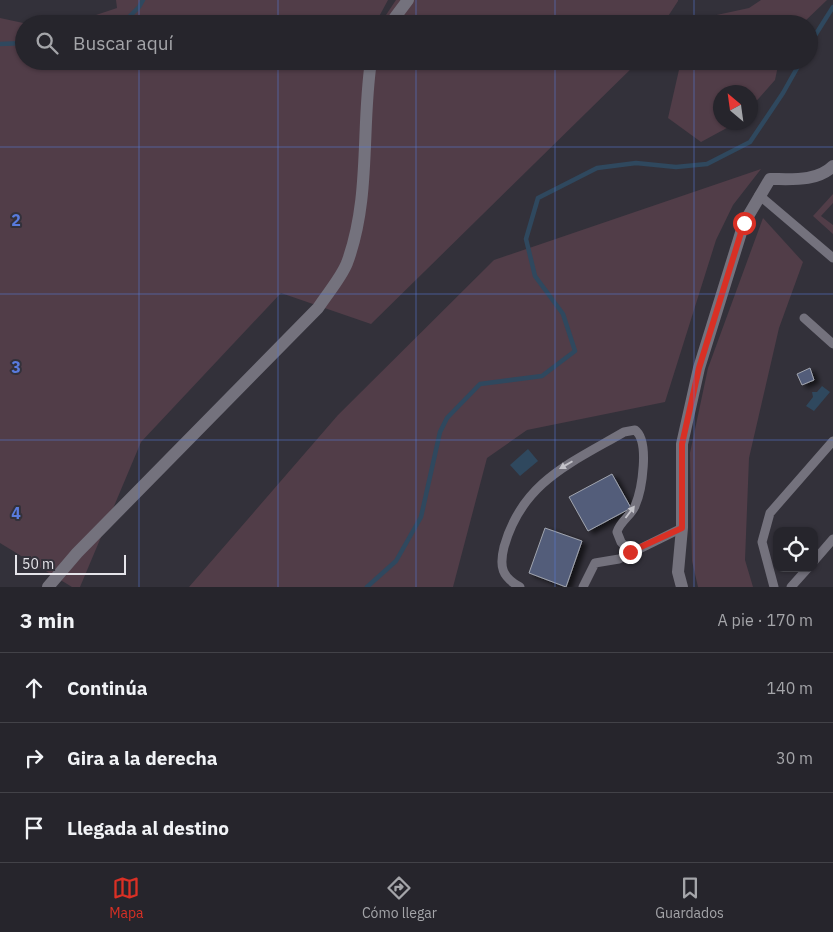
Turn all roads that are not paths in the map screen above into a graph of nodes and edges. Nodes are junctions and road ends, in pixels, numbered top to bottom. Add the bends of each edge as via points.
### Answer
1 (408, 0) edge
2 (397, 15) edge
3 (370, 70) edge
4 (833, 166) edge
5 (760, 194) junction
6 (833, 258) edge
7 (804, 318) dead end
8 (833, 344) edge
9 (833, 441) edge
10 (682, 528) junction
11 (833, 539) edge
12 (630, 552) junction
13 (818, 556) edge
14 (804, 572) edge
15 (48, 587) edge
16 (520, 587) edge
17 (583, 587) edge
18 (682, 587) edge
19 (774, 587) edge
20 (791, 587) edge

1 - 2 street
3 - 15 street via 362,213 347,264 318,308 77,553
4 - 5 street via 829,171 805,180 770,180
5 - 6 lane
5 - 10 street via 744,223 699,368 682,444
7 - 8 lane
9 - 19 lane via 770,513 762,542
10 - 12 lane
10 - 18 street via 678,572
11 - 13 lane
12 -> 16 lane via 617,532 637,499 644,450 641,436 635,430 624,432 552,474 520,508 507,536 501,566 508,580
12 - 17 lane via 612,561 595,563
14 - 20 lane

